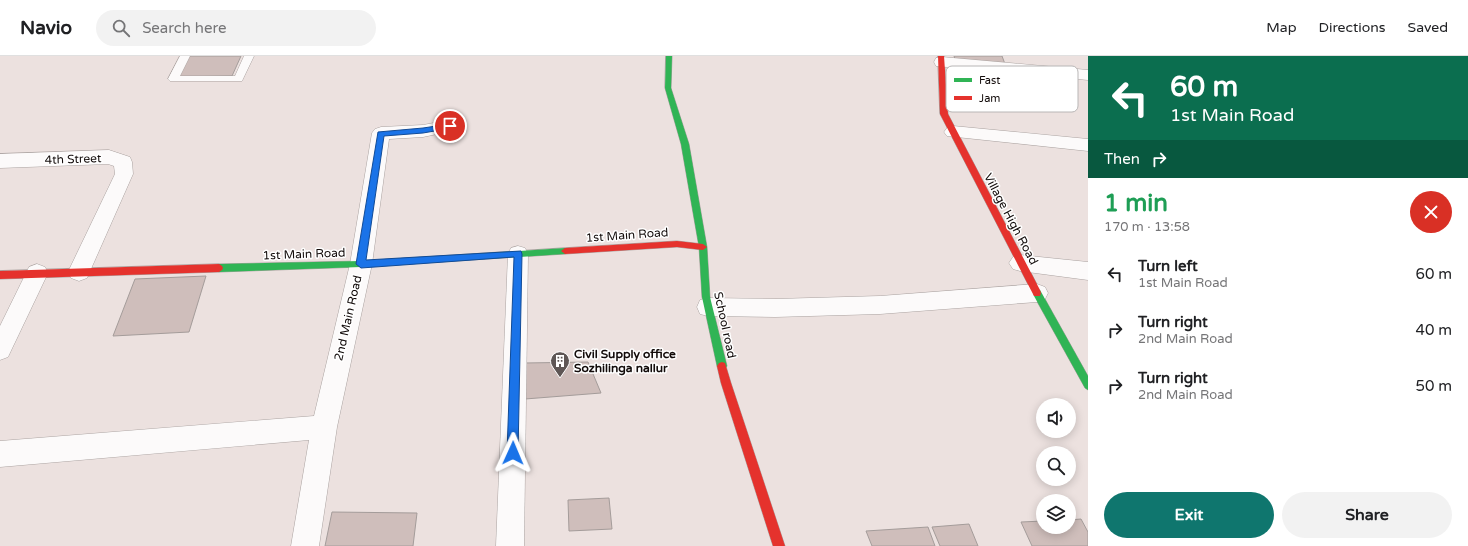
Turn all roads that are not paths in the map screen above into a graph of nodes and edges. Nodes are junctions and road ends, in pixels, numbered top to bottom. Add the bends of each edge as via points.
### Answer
1 (185, 56) edge
2 (249, 56) edge
3 (669, 56) edge
4 (942, 59) edge
5 (1006, 66) edge
6 (1078, 74) edge
7 (1088, 75) edge
8 (450, 126) dead end
9 (953, 132) junction
10 (1088, 145) edge
11 (0, 161) edge
12 (703, 247) junction
13 (518, 254) junction
14 (1020, 263) junction
15 (361, 264) junction
16 (1088, 270) edge
17 (80, 272) junction
18 (37, 273) junction
19 (0, 275) edge
20 (1037, 293) junction
21 (708, 307) junction
22 (0, 350) edge
23 (1088, 385) edge
24 (324, 427) junction
25 (0, 454) edge
26 (305, 546) edge
27 (510, 546) edge
28 (779, 546) edge

1 - 2 lane via 173,79 239,79
3 - 12 street, School road via 668,88 685,144
4 - 5 street
4 - 9 street, Village High Road via 944,114
6 - 7 street
8 - 15 street, 2nd Main Road via 423,131 381,133
9 - 10 street
9 - 14 street, Village High Road
11 - 17 street, 4th Street via 109,157 122,162 124,174
12 - 13 street, 1st Main Road via 677,244
12 - 21 street, School road
13 - 15 street, 1st Main Road
13 - 27 street
14 - 16 street
14 - 20 street, Village High Road
15 - 17 street, 1st Main Road
15 - 24 street, 2nd Main Road
17 - 18 street, 1st Main Road
18 - 19 street, 1st Main Road
18 - 22 street
20 - 21 street via 880,305
20 - 23 street, Village High Road
21 - 28 street, School road via 726,383
24 - 25 street
24 - 26 street, 2nd Main Road

